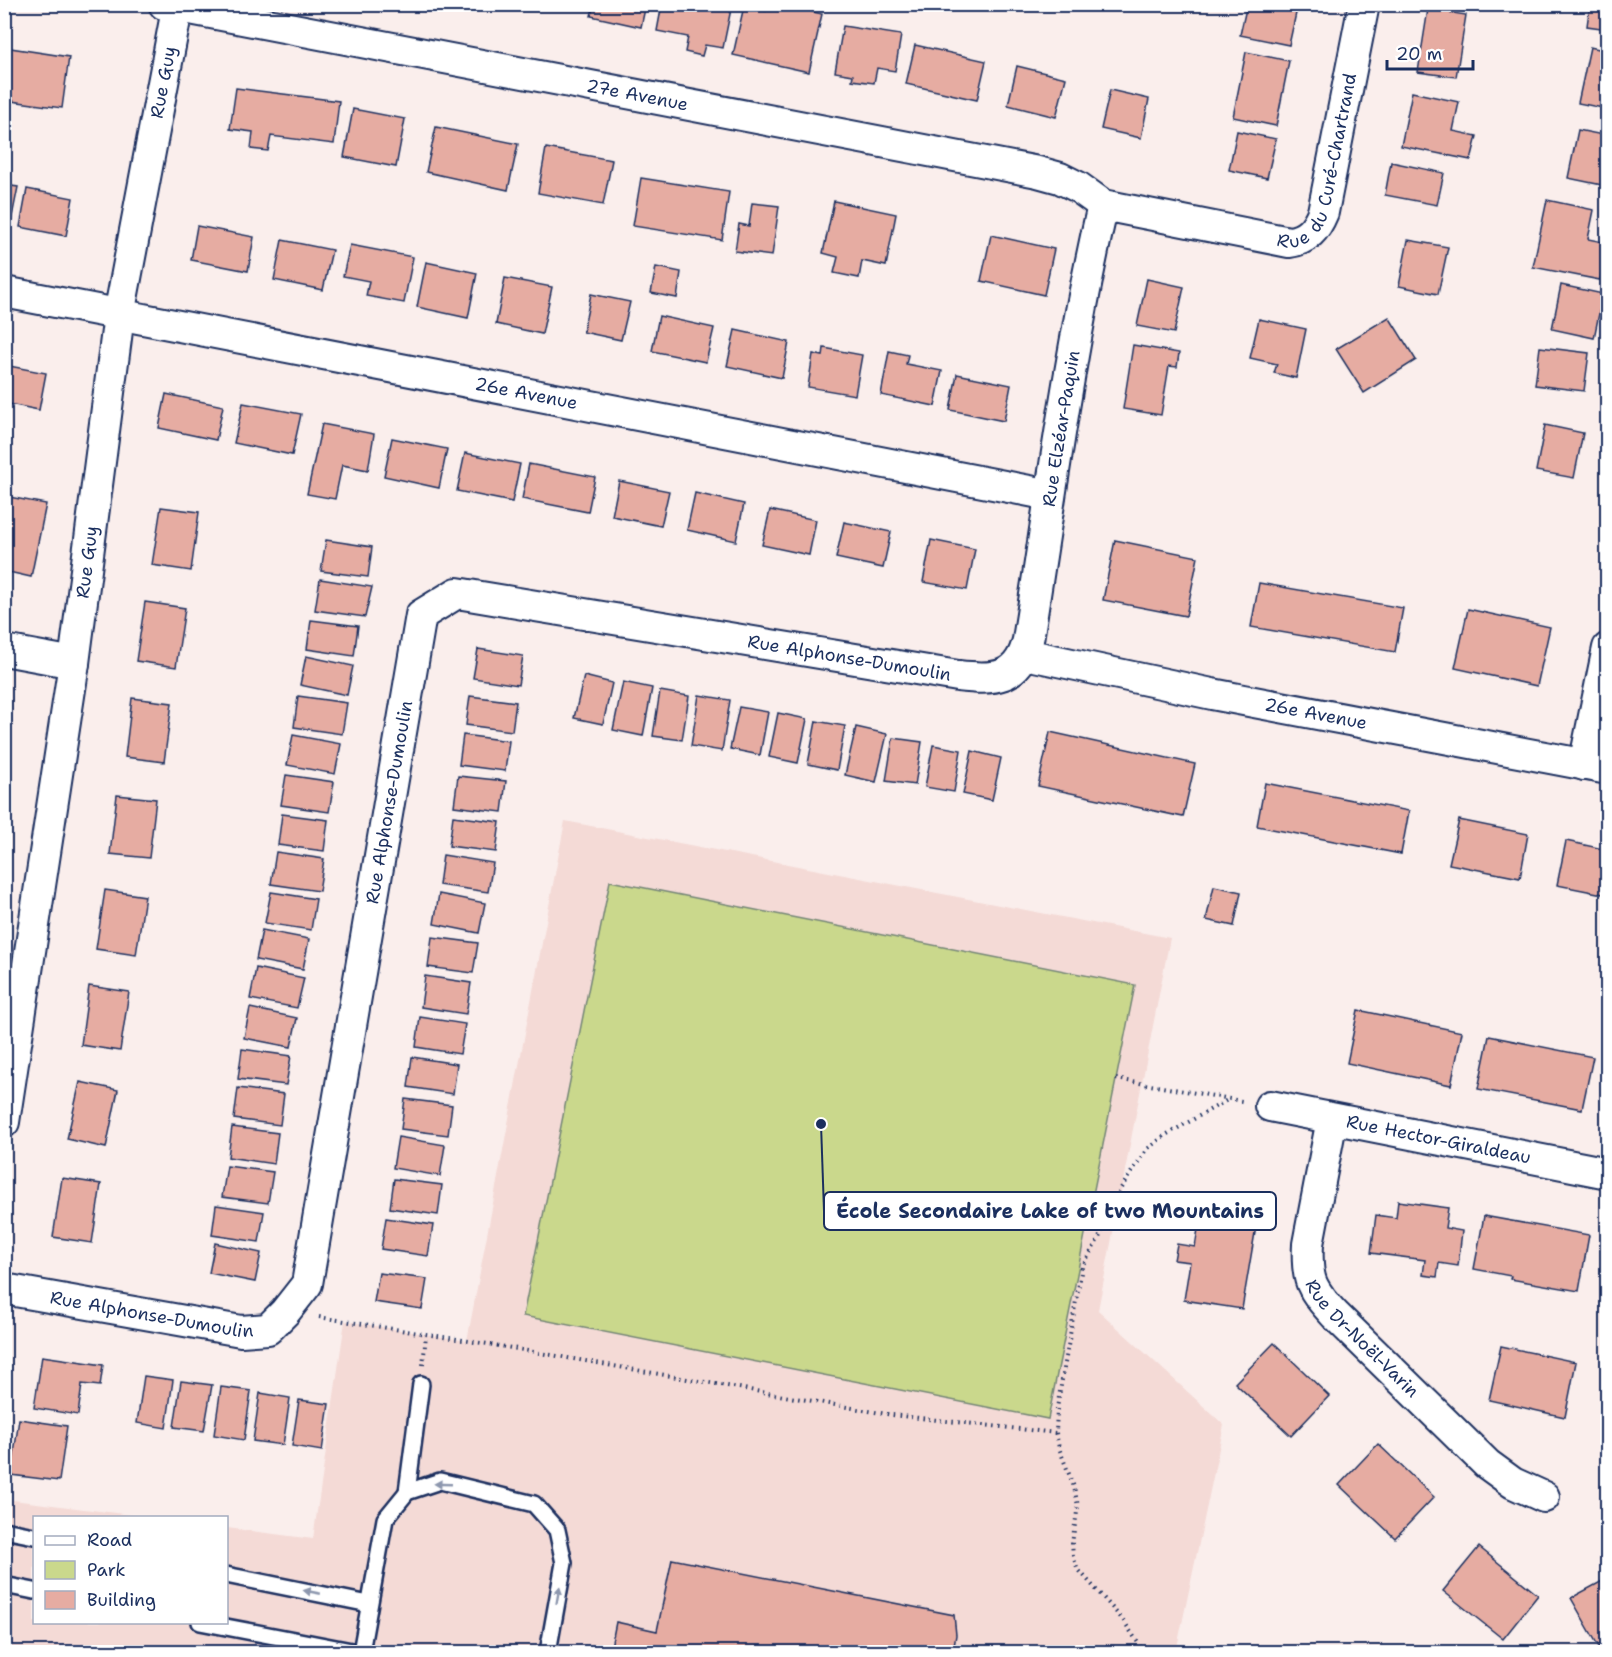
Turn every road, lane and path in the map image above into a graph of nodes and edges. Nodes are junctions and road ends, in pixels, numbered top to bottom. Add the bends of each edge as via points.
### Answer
1 (1364, 4) edge
2 (173, 5) edge
3 (1103, 205) junction
4 (4, 292) edge
5 (119, 315) junction
6 (1050, 495) junction
7 (1608, 648) edge
8 (4, 650) edge
9 (1025, 654) junction
10 (74, 663) junction
11 (1596, 767) edge
12 (13, 1020) edge
13 (1116, 1079) dead end
14 (1229, 1099) junction
15 (1259, 1104) joint
16 (1332, 1119) junction
17 (4, 1122) edge
18 (1608, 1173) edge
19 (4, 1289) edge
20 (285, 1312) junction
21 (426, 1335) junction
22 (421, 1384) joint
23 (1056, 1434) junction
24 (407, 1492) junction
25 (1544, 1497) dead end
26 (4, 1530) edge
27 (33, 1536) edge
28 (228, 1575) edge
29 (4, 1585) edge
30 (33, 1591) edge
31 (369, 1604) junction
32 (205, 1624) edge
33 (359, 1653) edge
34 (548, 1653) edge
35 (1144, 1653) edge

1 - 3 street, Rue du Curé-Chartrand via 1326,200 1319,223 1306,237 1277,241
2 - 3 street, 27e Avenue via 1038,172 1078,187
2 - 5 street, Rue Guy
3 - 6 street, Rue Elzéar-Paquin
4 - 5 street, 26e Avenue
5 - 6 street, 26e Avenue
5 - 10 street, Rue Guy
6 - 9 street, Rue Elzéar-Paquin
7 - 11 street
8 - 10 street
9 - 11 street, 26e Avenue
9 - 20 street, Rue Alphonse-Dumoulin via 1011,670 978,678 457,593 421,615 307,1284
10 - 12 street, Rue Guy
12 - 17 street, Rue Guy
13 - 14 path
14 - 15 path
14 - 23 path via 1146,1150 1121,1188 1082,1267 1057,1408
15 - 16 street, Rue Hector-Giraldeau
16 - 18 street, Rue Hector-Giraldeau
16 - 25 street, Rue Dr-Noël-Varin via 1308,1245 1306,1264 1314,1289 1335,1315 1486,1464 1513,1483
19 - 20 street, Rue Alphonse-Dumoulin via 241,1331 268,1329
20 - 21 path
21 - 22 path
21 - 23 path via 892,1415
22 - 24 lane
23 - 35 path via 1078,1506 1072,1543 1077,1568 1123,1620
24 - 31 lane via 385,1519
34 -> 24 lane via 564,1563 557,1530 534,1504 440,1481
26 - 27 lane
31 -> 28 lane
29 - 30 lane
31 - 33 lane
32 - 33 lane

